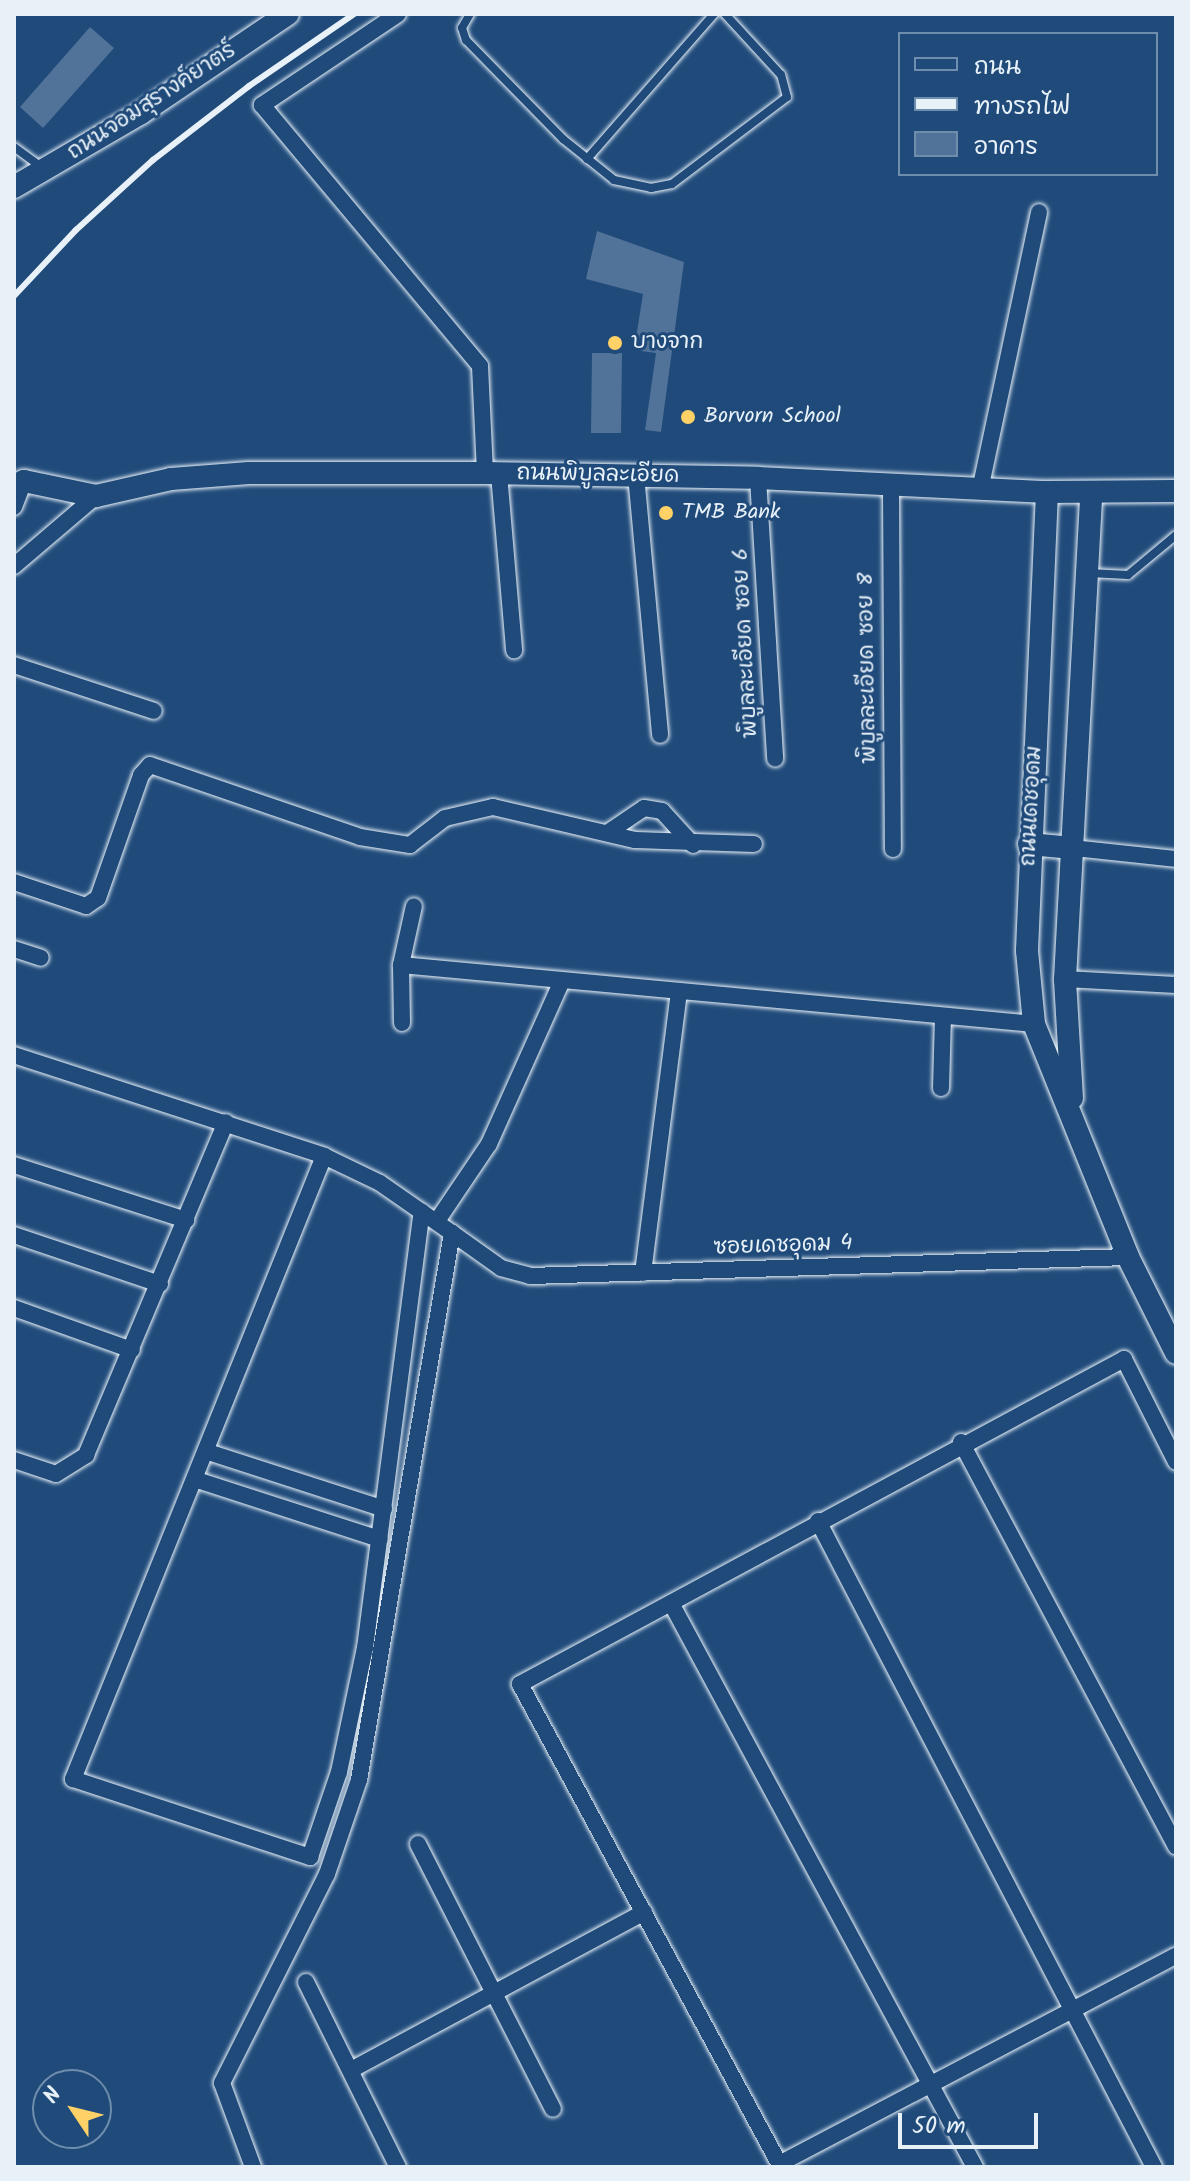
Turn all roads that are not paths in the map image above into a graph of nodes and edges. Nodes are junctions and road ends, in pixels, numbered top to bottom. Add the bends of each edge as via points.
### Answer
1 (288, 14) edge
2 (398, 14) edge
3 (470, 14) edge
4 (714, 14) edge
5 (725, 14) edge
6 (14, 147) edge
7 (587, 159) junction
8 (46, 170) junction
9 (14, 187) edge
10 (1039, 212) dead end
11 (492, 474) junction
12 (636, 475) junction
13 (17, 478) edge
14 (758, 478) junction
15 (891, 487) junction
16 (980, 490) junction
17 (1176, 491) edge
18 (1047, 492) junction
19 (1091, 493) junction
20 (96, 496) junction
21 (14, 507) edge
22 (1176, 535) edge
23 (14, 566) edge
24 (1088, 573) junction
25 (514, 650) dead end
26 (14, 665) edge
27 (154, 711) dead end
28 (660, 735) dead end
29 (775, 758) dead end
30 (610, 831) junction
31 (754, 844) dead end
32 (1029, 844) junction
33 (693, 845) junction
34 (1073, 848) junction
35 (893, 849) dead end
36 (1176, 859) edge
37 (14, 882) edge
38 (414, 906) dead end
39 (14, 949) edge
40 (41, 958) dead end
41 (401, 965) junction
42 (1065, 979) junction
43 (561, 983) junction
44 (1176, 985) edge
45 (679, 993) junction
46 (943, 1016) junction
47 (402, 1023) dead end
48 (1034, 1024) junction
49 (14, 1055) edge
50 (941, 1088) dead end
51 (1072, 1111) junction
52 (226, 1122) junction
53 (324, 1156) junction
54 (14, 1165) edge
55 (422, 1212) junction
56 (186, 1220) junction
57 (437, 1221) junction
58 (452, 1233) junction
59 (14, 1235) edge
60 (1128, 1257) junction
61 (643, 1273) junction
62 (160, 1284) junction
63 (14, 1308) edge
64 (132, 1350) junction
65 (1176, 1353) edge
66 (961, 1442) junction
67 (208, 1452) junction
68 (14, 1460) edge
69 (1176, 1462) edge
70 (197, 1480) junction
71 (384, 1509) junction
72 (818, 1521) junction
73 (380, 1539) junction
74 (671, 1603) junction
75 (418, 1844) dead end
76 (1176, 1846) edge
77 (644, 1912) junction
78 (1176, 1956) edge
79 (306, 1982) dead end
80 (493, 1995) junction
81 (1072, 2008) junction
82 (351, 2070) junction
83 (933, 2084) junction
84 (553, 2109) dead end
85 (780, 2166) edge
86 (253, 2167) edge
87 (398, 2167) edge
88 (975, 2167) edge
89 (1154, 2167) edge

1 - 8 main road, ถนนจอมสุรางค์ยาตร์
2 - 11 street via 262,105 480,366
3 - 7 lane via 462,28 466,40
4 - 7 lane
5 - 7 lane via 781,75 788,90 779,107 672,184 634,188
6 - 8 lane
8 - 9 main road, ถนนจอมสุรางค์ยาตร์
10 - 16 street
11 - 12 main road, ถนนพิบูลละเอียด
11 - 20 main road, ถนนพิบูลละเอียด via 249,473 171,479
11 - 25 street
12 - 14 main road, ถนนพิบูลละเอียด
12 - 28 street
13 - 20 main road, ถนนพิบูลละเอียด
13 - 21 street
14 - 15 main road, ถนนพิบูลละเอียด
14 - 29 street, พิบูลละเอียด ซอย 6
15 - 16 main road, ถนนพิบูลละเอียด
15 - 35 street, พิบูลละเอียด ซอย 8
16 - 18 main road, ถนนพิบูลละเอียด
17 - 19 main road, ถนนพิบูลละเอียด
18 - 19 main road, ถนนพิบูลละเอียด
18 - 32 main road, ถนนเดชอุดม
19 - 24 main road, ถนนเดชอุดม
20 - 23 street
22 - 24 lane via 1128,575
24 - 34 main road, ถนนเดชอุดม
26 - 27 street
30 - 33 street via 635,840
30 - 33 street via 644,808 662,811
30 - 37 street via 493,807 445,818 410,845 360,837 150,765 141,775 98,898 86,906
31 - 33 street
32 - 34 main road
32 - 48 main road, ถนนเดชอุดม via 1027,951
34 - 36 street
34 - 42 main road, ถนนเดชอุดม
38 - 41 street
39 - 40 street
41 - 43 street
41 - 47 street
42 - 44 street
42 - 51 main road, ถนนเดชอุดม
43 - 45 street
43 - 57 street via 489,1144
45 - 46 street
45 - 61 street
46 - 48 street
46 - 50 street
48 - 51 main road, ถนนเดชอุดม
49 - 52 street, ซอยเดชอุดม 4
51 - 60 main road, ถนนเดชอุดม
52 - 53 street, ซอยเดชอุดม 4
52 - 56 street
53 - 55 street, ซอยเดชอุดม 4 via 380,1183
53 - 67 street
54 - 56 street
55 - 57 street, ซอยเดชอุดม 4
55 - 71 street
56 - 62 street
57 - 58 street, ซอยเดชอุดม 4
58 - 61 street, ซอยเดชอุดม 4 via 501,1268 530,1276
58 - 86 street via 359,1780 327,1874 222,2083
59 - 62 street
60 - 61 street, ซอยเดชอุดม 4
60 - 65 main road, ถนนเดชอุดม
62 - 64 street
63 - 64 street
64 - 68 street via 86,1455 56,1474
66 - 69 street via 1124,1359
66 - 72 street
66 - 76 street
67 - 70 street
67 - 71 street
70 - 73 street
70 - 73 street via 73,1779 310,1857 339,1772 365,1648
71 - 73 street
72 - 74 street
72 - 81 street
74 - 77 street via 520,1684
74 - 83 street
75 - 80 street
77 - 80 street
77 - 85 street
78 - 81 street
79 - 82 street
80 - 82 street
80 - 84 street
81 - 83 street
81 - 89 street
82 - 87 street
83 - 85 street
83 - 88 street

